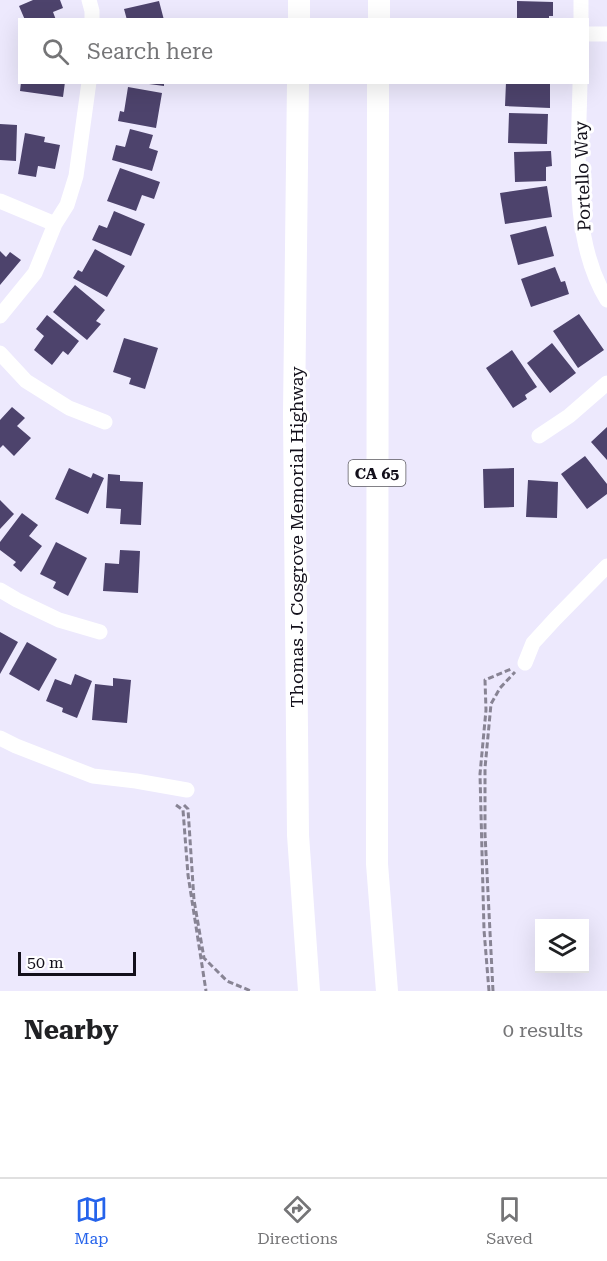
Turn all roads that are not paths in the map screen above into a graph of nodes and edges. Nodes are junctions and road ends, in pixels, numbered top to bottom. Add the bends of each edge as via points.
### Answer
1 (89, 0) edge
2 (299, 0) edge
3 (379, 0) edge
4 (581, 0) edge
5 (92, 18) edge
6 (299, 18) edge
7 (379, 18) edge
8 (580, 18) edge
9 (589, 34) edge
10 (607, 34) edge
11 (89, 84) edge
12 (298, 84) edge
13 (378, 84) edge
14 (580, 84) edge
15 (0, 201) edge
16 (56, 224) junction
17 (607, 300) edge
18 (0, 316) edge
19 (0, 353) edge
20 (607, 383) edge
21 (105, 422) dead end
22 (539, 436) dead end
23 (607, 566) edge
24 (0, 590) edge
25 (100, 632) dead end
26 (525, 663) road end
27 (0, 738) edge
28 (183, 796) road end
29 (309, 991) edge
30 (387, 991) edge

1 - 5 street
2 - 6 highway
3 - 7 highway
4 - 8 street
9 - 10 street
11 - 16 street via 76,177
12 - 29 highway, Thomas J. Cosgrove Memorial Highway via 294,414 298,835
13 - 30 highway, CA 65 via 377,864
14 - 17 street, Portello Way via 582,228 593,270
15 - 16 street
16 - 18 street via 35,273
19 - 21 street via 26,381 69,408
20 - 22 street
23 - 26 street via 533,643
24 - 25 street via 59,620
27 - 28 street via 93,776 136,781

